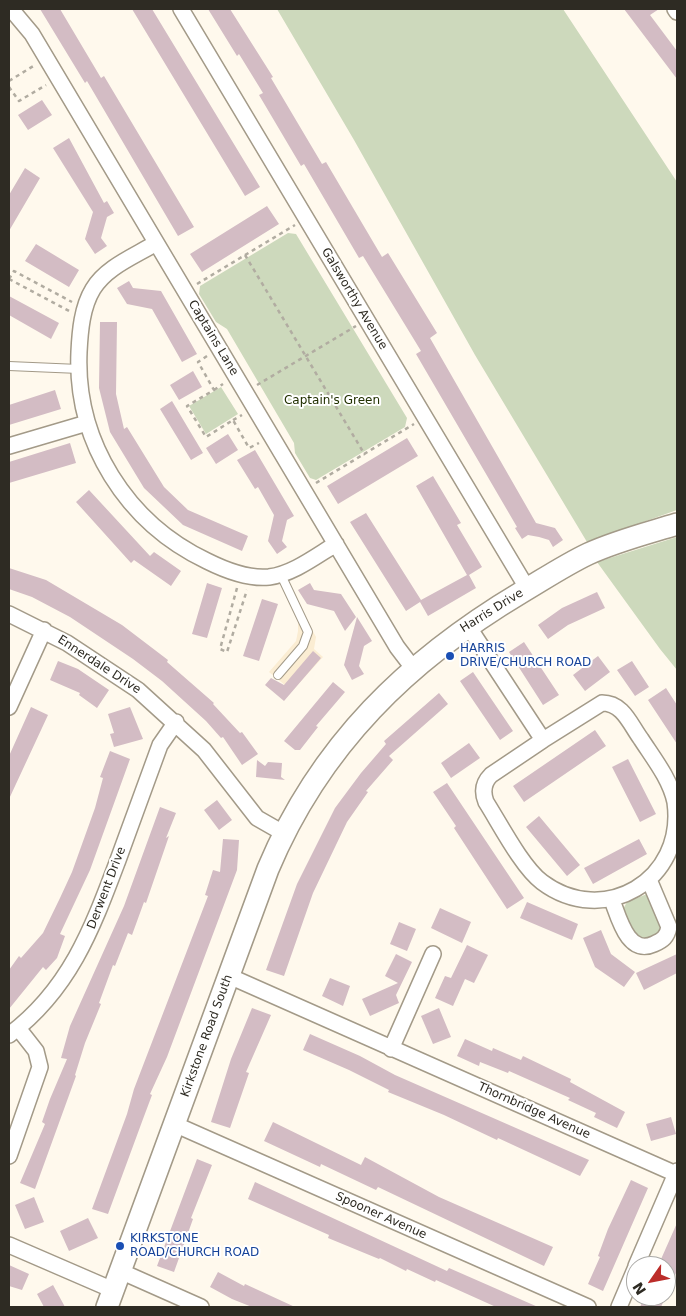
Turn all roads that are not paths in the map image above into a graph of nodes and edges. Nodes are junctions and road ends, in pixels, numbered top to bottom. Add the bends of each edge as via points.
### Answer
1 (11, 9) edge
2 (181, 9) edge
3 (156, 243) junction
4 (9, 366) edge
5 (79, 369) junction
6 (87, 423) junction
7 (9, 446) edge
8 (677, 524) edge
9 (336, 544) junction
10 (280, 575) junction
11 (527, 588) junction
12 (9, 614) edge
13 (468, 626) junction
14 (44, 630) junction
15 (414, 668) junction
16 (278, 675) dead end
17 (9, 707) edge
18 (176, 722) junction
19 (543, 740) junction
20 (322, 772) joint
21 (285, 834) junction
22 (650, 882) junction
23 (612, 900) junction
24 (433, 954) dead end
25 (229, 976) junction
26 (13, 1032) edge
27 (391, 1049) junction
28 (174, 1124) junction
29 (9, 1156) edge
30 (676, 1173) edge
31 (9, 1245) edge
32 (641, 1256) edge
33 (113, 1290) edge
34 (626, 1291) edge
35 (201, 1307) edge
36 (588, 1307) edge
37 (619, 1307) edge

1 - 3 street, Captains Lane via 25,24
2 - 11 street, Galsworthy Avenue
3 - 5 street via 106,274 92,290 84,314
3 - 9 street, Captains Lane
4 - 5 lane
5 - 6 street
6 - 7 street
6 - 10 street via 108,471 122,493 148,522 184,550 214,565 246,575
8 - 11 street, Harris Drive via 590,553
9 - 10 street
9 - 15 street, Captains Lane via 397,646
10 - 16 lane via 308,632 303,646
11 - 13 street, Harris Drive
12 - 14 street, Ennerdale Drive
13 - 15 street, Harris Drive
13 - 19 street
14 - 17 street
14 - 18 street, Ennerdale Drive via 119,676
15 - 20 street, Harris Drive via 358,724
18 - 21 street, Ennerdale Drive via 214,762 257,818
18 - 26 street, Derwent Drive via 160,745 84,945 51,996
19 - 22 street via 602,703 621,710 666,777 676,803 677,833 666,862
19 - 23 street via 487,779 483,790 486,802 528,868 540,881 555,891 583,901
20 - 21 street, Kirkstone Road South
21 - 25 street, Kirkstone Road South via 268,869
22 - 23 street
22 - 23 street via 669,927 663,939 649,946 639,946 630,940
24 - 27 street
25 - 27 street, Thornbridge Avenue
25 - 28 street, Kirkstone Road South
26 - 29 street via 36,1051 40,1067
27 - 30 street, Thornbridge Avenue
28 - 33 street, Kirkstone Road South
28 - 36 street, Spooner Avenue
30 - 32 street
31 - 33 street
33 - 35 street
34 - 37 street

